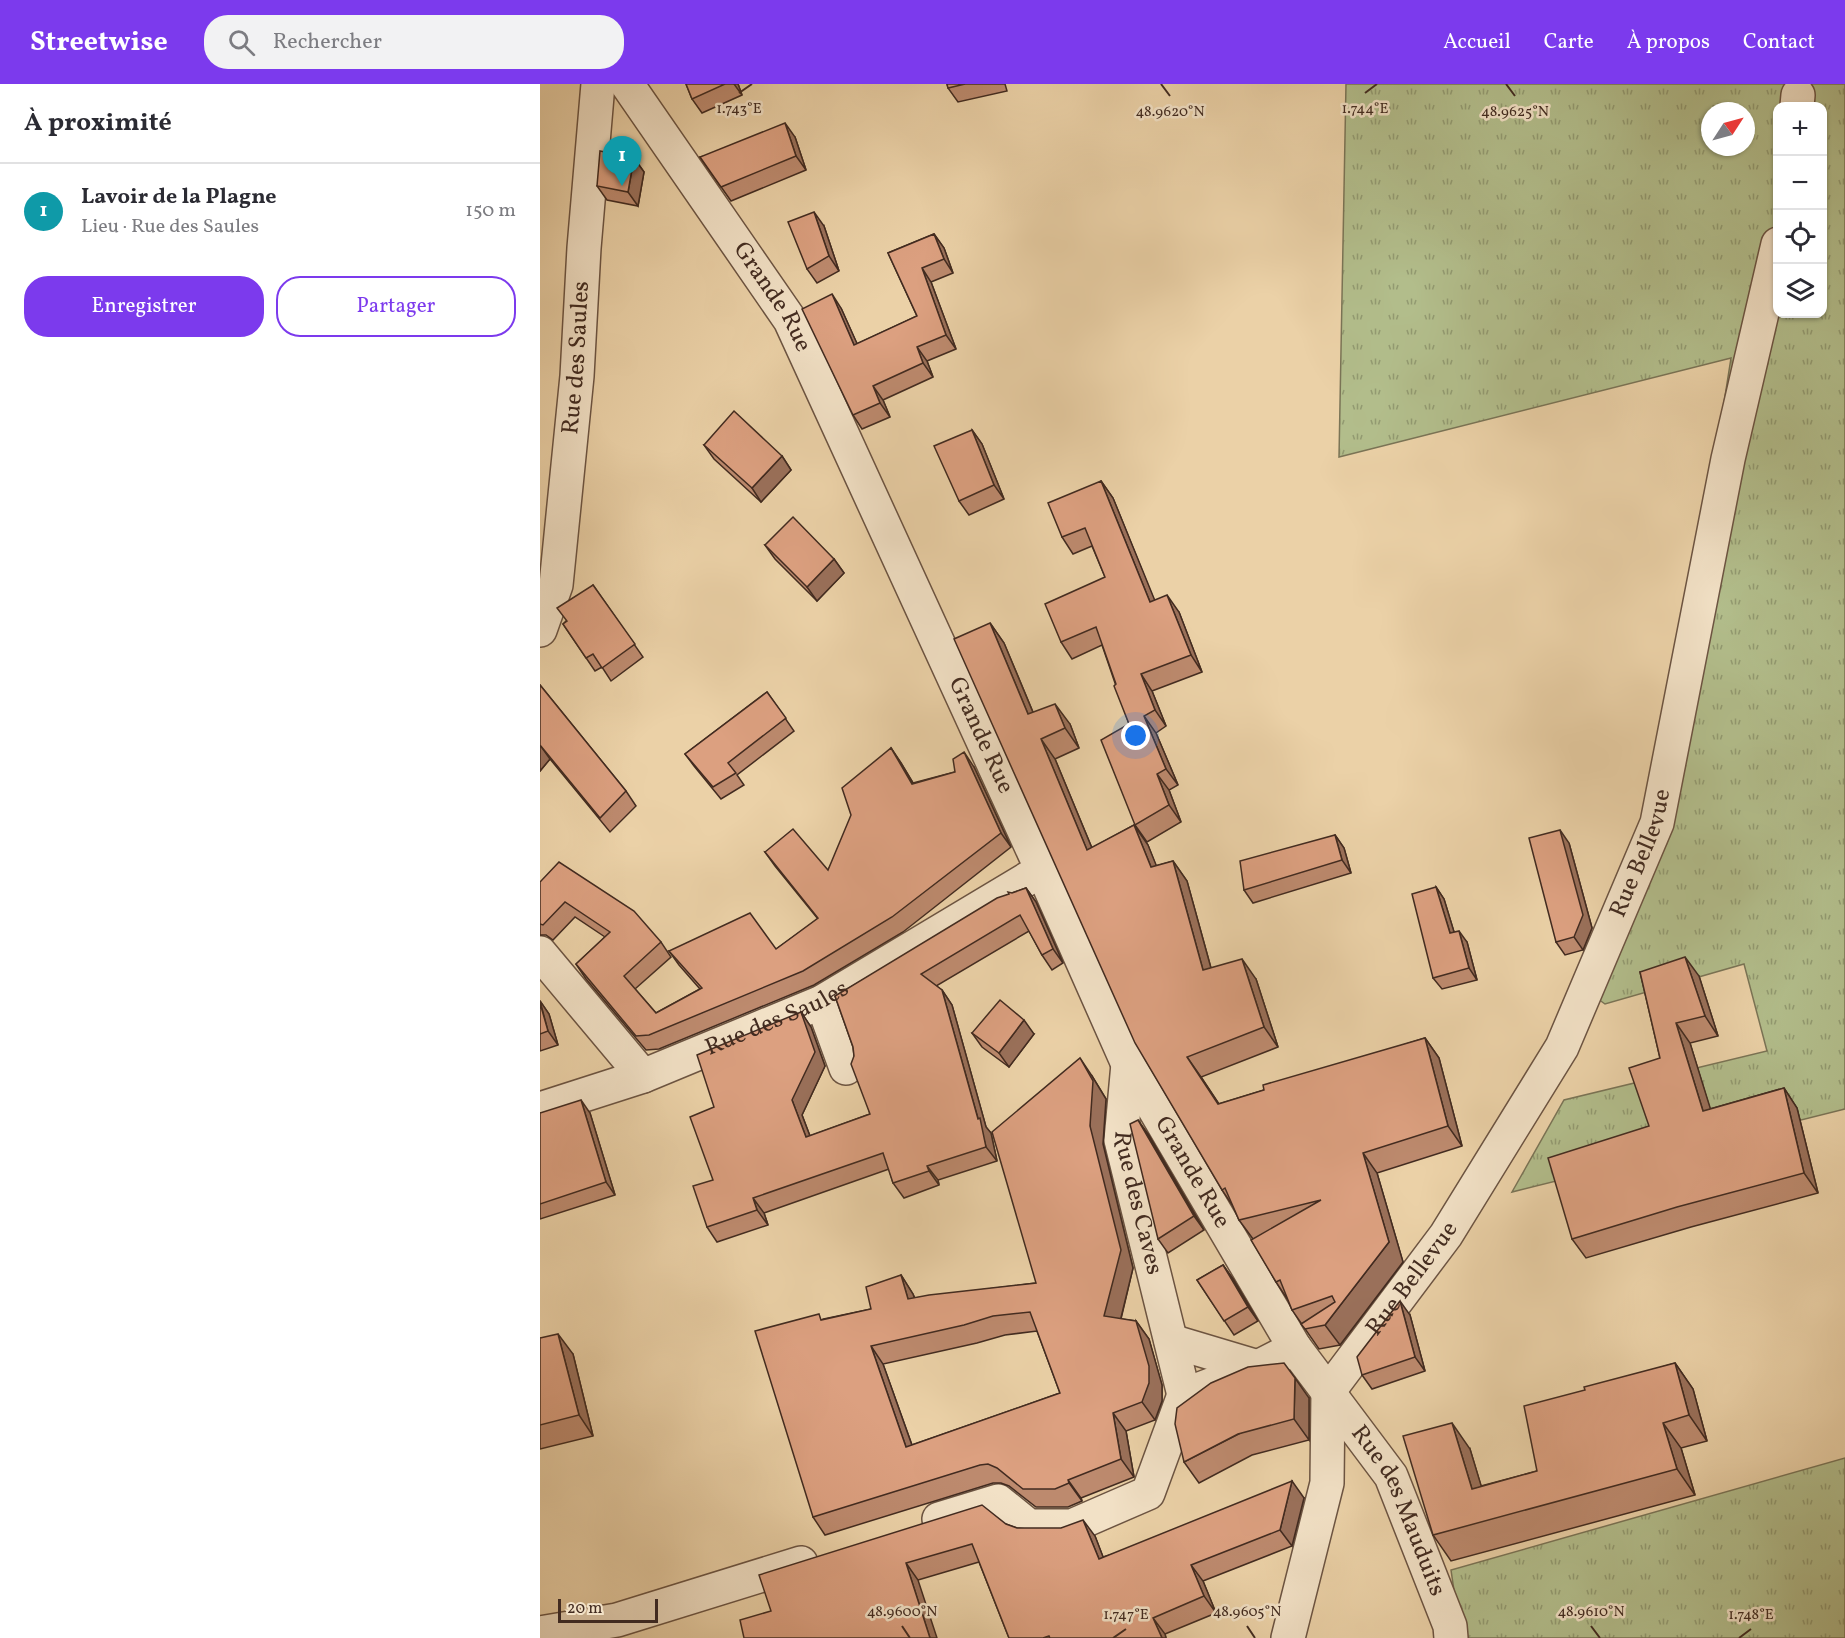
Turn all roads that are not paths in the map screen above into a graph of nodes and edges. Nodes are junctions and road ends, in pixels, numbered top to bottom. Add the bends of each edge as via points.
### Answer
1 (598, 84) edge
2 (627, 84) edge
3 (1773, 264) edge
4 (540, 630) edge
5 (1042, 870) junction
6 (540, 953) edge
7 (822, 1002) junction
8 (1128, 1064) junction
9 (846, 1068) dead end
10 (643, 1076) junction
11 (540, 1109) edge
12 (1170, 1341) junction
13 (1295, 1348) junction
14 (1258, 1367) junction
15 (1328, 1392) junction
16 (1184, 1395) junction
17 (906, 1530) edge
18 (826, 1555) edge
19 (540, 1633) edge
20 (1288, 1638) edge
21 (1451, 1638) edge

1 - 4 street, Rue des Saules via 577,376 556,585
2 - 5 street, Grande Rue via 790,320
3 - 15 street, Rue Bellevue via 1728,459 1657,823 1562,1047 1446,1235
5 - 7 street, Rue des Saules
5 - 8 street, Grande Rue
6 - 10 street
7 - 9 street
7 - 10 street, Rue des Saules
8 - 12 street, Rue des Caves via 1121,1140
8 - 13 street, Grande Rue
10 - 11 street, Rue des Saules
12 - 14 street
12 - 16 street, Rue des Caves
13 - 14 street
13 - 15 street, Grande Rue
14 - 16 street
15 - 20 street via 1327,1483
15 - 21 street, Rue des Mauduits via 1391,1476 1450,1626
16 - 17 street via 1148,1493 1072,1526 1029,1526 998,1500
18 - 19 street via 617,1620

